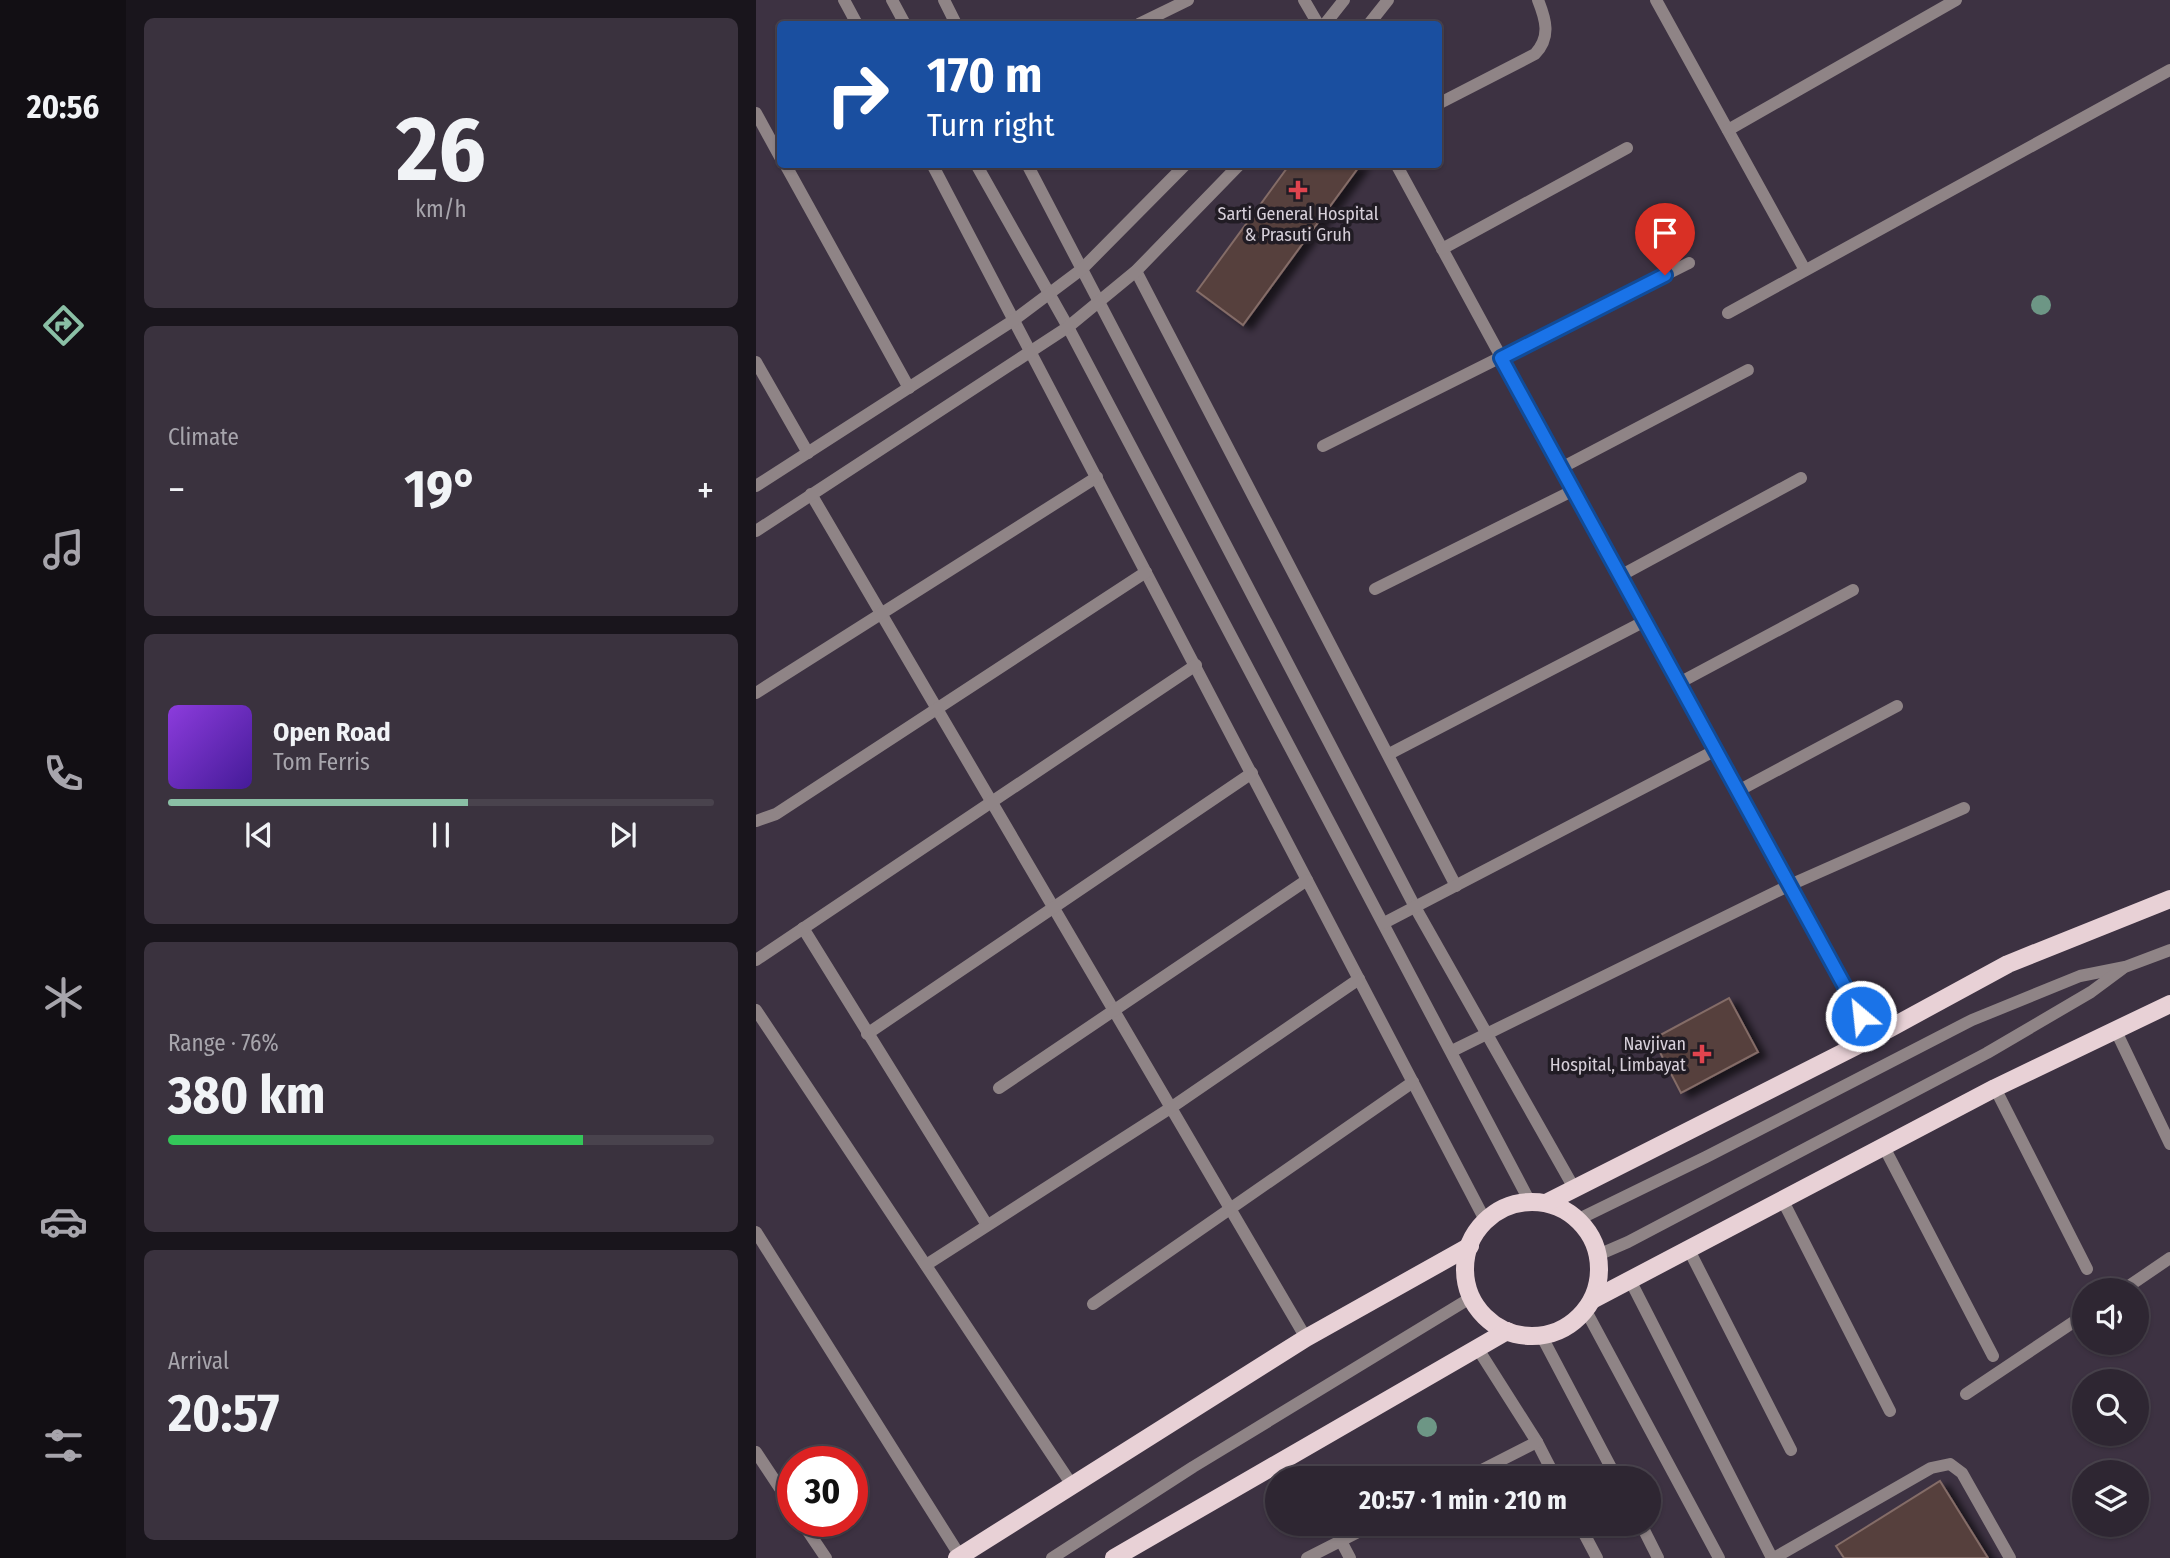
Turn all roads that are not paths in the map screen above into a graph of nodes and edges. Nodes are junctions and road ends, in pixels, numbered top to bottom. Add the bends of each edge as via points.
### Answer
1 (844, 0) edge
2 (892, 0) edge
3 (944, 0) edge
4 (1188, 0) edge
5 (1304, 0) edge
6 (1344, 0) edge
7 (1388, 0) edge
8 (1538, 0) edge
9 (1656, 0) edge
10 (1956, 0) edge
11 (856, 21) edge
12 (903, 21) edge
13 (954, 21) edge
14 (1145, 21) edge
15 (1316, 21) edge
16 (1327, 21) edge
17 (1371, 21) edge
18 (2170, 70) edge
19 (1442, 102) edge
20 (756, 113) edge
21 (1728, 130) junction
22 (1627, 148) dead end
23 (777, 152) edge
24 (787, 168) edge
25 (934, 168) edge
26 (977, 168) edge
27 (1029, 168) edge
28 (1182, 168) edge
29 (1236, 168) edge
30 (1398, 168) edge
31 (1442, 249) junction
32 (1689, 263) dead end
33 (1082, 269) junction
34 (1805, 270) junction
35 (1136, 271) junction
36 (1049, 294) junction
37 (1100, 302) junction
38 (1728, 313) dead end
39 (1014, 320) junction
40 (1068, 327) junction
41 (1031, 351) junction
42 (1501, 358) junction
43 (756, 362) edge
44 (1748, 370) dead end
45 (909, 388) junction
46 (1323, 446) dead end
47 (807, 453) junction
48 (1561, 467) junction
49 (1097, 477) junction
50 (1801, 478) dead end
51 (756, 486) edge
52 (1574, 489) junction
53 (811, 494) junction
54 (756, 531) edge
55 (1146, 572) junction
56 (1620, 576) junction
57 (1375, 589) dead end
58 (1853, 590) dead end
59 (883, 613) junction
60 (1645, 621) junction
61 (1196, 665) junction
62 (1679, 683) junction
63 (756, 693) edge
64 (1897, 706) dead end
65 (939, 708) junction
66 (1716, 750) junction
67 (1389, 754) junction
68 (1252, 773) junction
69 (1738, 791) junction
70 (993, 801) junction
71 (1964, 807) dead end
72 (756, 821) edge
73 (1307, 880) junction
74 (1790, 885) junction
75 (1456, 886) junction
76 (2170, 899) edge
77 (1055, 906) junction
78 (1415, 907) junction
79 (1384, 923) junction
80 (803, 928) junction
81 (2170, 950) edge
82 (756, 960) edge
83 (2125, 967) junction
84 (1359, 979) junction
85 (2170, 1004) edge
86 (1115, 1009) junction
87 (756, 1010) edge
88 (2115, 1029) junction
89 (867, 1034) junction
90 (1487, 1034) junction
91 (1872, 1038) junction
92 (1452, 1051) junction
93 (1413, 1082) junction
94 (999, 1088) dead end
95 (1995, 1088) junction
96 (1172, 1107) junction
97 (2170, 1144) edge
98 (1884, 1147) junction
99 (1574, 1188) junction
100 (1783, 1201) junction
101 (1538, 1202) junction
102 (1231, 1209) junction
103 (1485, 1220) junction
104 (1577, 1220) junction
105 (987, 1225) junction
106 (756, 1232) edge
107 (1470, 1246) junction
108 (1689, 1250) junction
109 (1598, 1255) junction
110 (2170, 1258) edge
111 (926, 1265) junction
112 (2087, 1269) dead end
113 (2141, 1278) edge
114 (1630, 1280) junction
115 (1472, 1297) junction
116 (1093, 1304) dead end
117 (1588, 1305) junction
118 (2072, 1323) edge
119 (1507, 1331) junction
120 (1541, 1335) junction
121 (1307, 1338) junction
122 (1478, 1349) junction
123 (1993, 1356) dead end
124 (1966, 1394) dead end
125 (1890, 1411) dead end
126 (1536, 1442) junction
127 (1791, 1450) dead end
128 (756, 1452) edge
129 (1489, 1466) edge
130 (1549, 1466) edge
131 (1610, 1466) edge
132 (777, 1484) edge
133 (1072, 1485) junction
134 (1351, 1536) edge
135 (1586, 1536) edge
136 (1647, 1536) edge
137 (812, 1537) edge
138 (1341, 1541) junction
139 (959, 1557) edge
140 (826, 1558) edge
141 (1052, 1558) edge
142 (1114, 1558) edge
143 (1307, 1558) edge
144 (1350, 1558) edge
145 (1597, 1558) edge
146 (1658, 1558) edge
147 (1719, 1558) edge
148 (1773, 1558) edge
149 (2010, 1558) edge

1 - 11 street
2 - 12 street
3 - 13 street
4 - 14 street
5 - 15 street
6 - 16 street
7 - 17 street
8 - 19 street via 1546,32 1544,44 1535,54
9 - 21 street
10 - 21 street
18 - 34 street
20 - 23 street
21 - 34 street
22 - 31 street
24 - 45 street
25 - 39 street
26 - 36 street
27 - 33 street
28 - 33 street
29 - 35 street
30 - 31 street
31 - 42 street
32 - 42 street
33 - 36 street
33 - 37 street
34 - 38 street
35 - 37 street
35 - 67 street
36 - 39 street
36 - 40 street
37 - 40 street
37 - 78 street
39 - 41 street
39 - 45 street
40 - 41 street
40 - 79 street
41 - 49 street
41 - 53 street
42 - 46 street
42 - 48 street
43 - 47 street
44 - 48 street
45 - 47 street
47 - 51 street
48 - 52 street
49 - 55 street
49 - 59 street
50 - 56 street
52 - 56 street
52 - 57 street
53 - 54 street
53 - 59 street
55 - 61 street
55 - 65 street
56 - 60 street
58 - 62 street
59 - 63 street
59 - 65 street
60 - 62 street
60 - 67 street
61 - 68 street
61 - 70 street
62 - 66 street
64 - 69 street
65 - 70 street
65 - 72 street via 776,814
66 - 69 street
66 - 75 street
67 - 75 street
68 - 73 street
68 - 77 street
69 - 74 street
70 - 77 street
70 - 80 street
71 - 74 street
73 - 84 street
73 - 86 street
74 - 90 street
74 - 91 street
75 - 78 street
76 - 91 main road via 2008,964
77 - 86 street
77 - 89 street
78 - 79 street
78 - 90 street
79 - 92 street
80 - 82 street
80 - 89 street
81 - 83 street
83 - 104 street via 2080,976 1972,1020
83 - 109 street via 2091,992 1920,1090
84 - 93 street
84 - 96 street
85 - 88 main road
86 - 94 street
86 - 96 street
87 - 111 street
88 - 95 main road
88 - 97 street
89 - 105 street
90 - 92 street
90 - 99 street
91 - 99 main road
92 - 101 street
93 - 102 street
93 - 103 street
95 - 98 main road
95 - 112 street
96 - 102 street
96 - 105 street
98 - 100 main road
98 - 123 street
99 - 101 main road
100 - 108 main road
100 - 125 street
101 - 103 main road via 1504,1207
101 - 104 main road via 1569,1212
102 - 116 street
102 - 121 street
103 - 107 main road
104 - 109 main road via 1592,1238
105 - 111 street
106 - 139 street
107 - 115 main road via 1465,1259
107 - 121 main road
108 - 114 main road
108 - 127 street
109 - 117 main road via 1599,1272
110 - 113 street
111 - 133 street
114 - 117 main road
114 - 148 street
115 - 119 main road via 1488,1320
115 - 141 street
117 - 120 main road via 1563,1329
117 - 147 street
118 - 124 street
119 - 120 main road
119 - 122 main road
120 - 131 street
121 - 133 main road
122 - 126 street
122 - 142 main road
126 - 129 street
126 - 130 street
128 - 132 street
133 - 139 main road
134 - 138 street
135 - 145 street
136 - 146 street
137 - 140 street
138 - 143 street
138 - 144 street
148 - 149 street via 1931,1468 1950,1464 1962,1473

